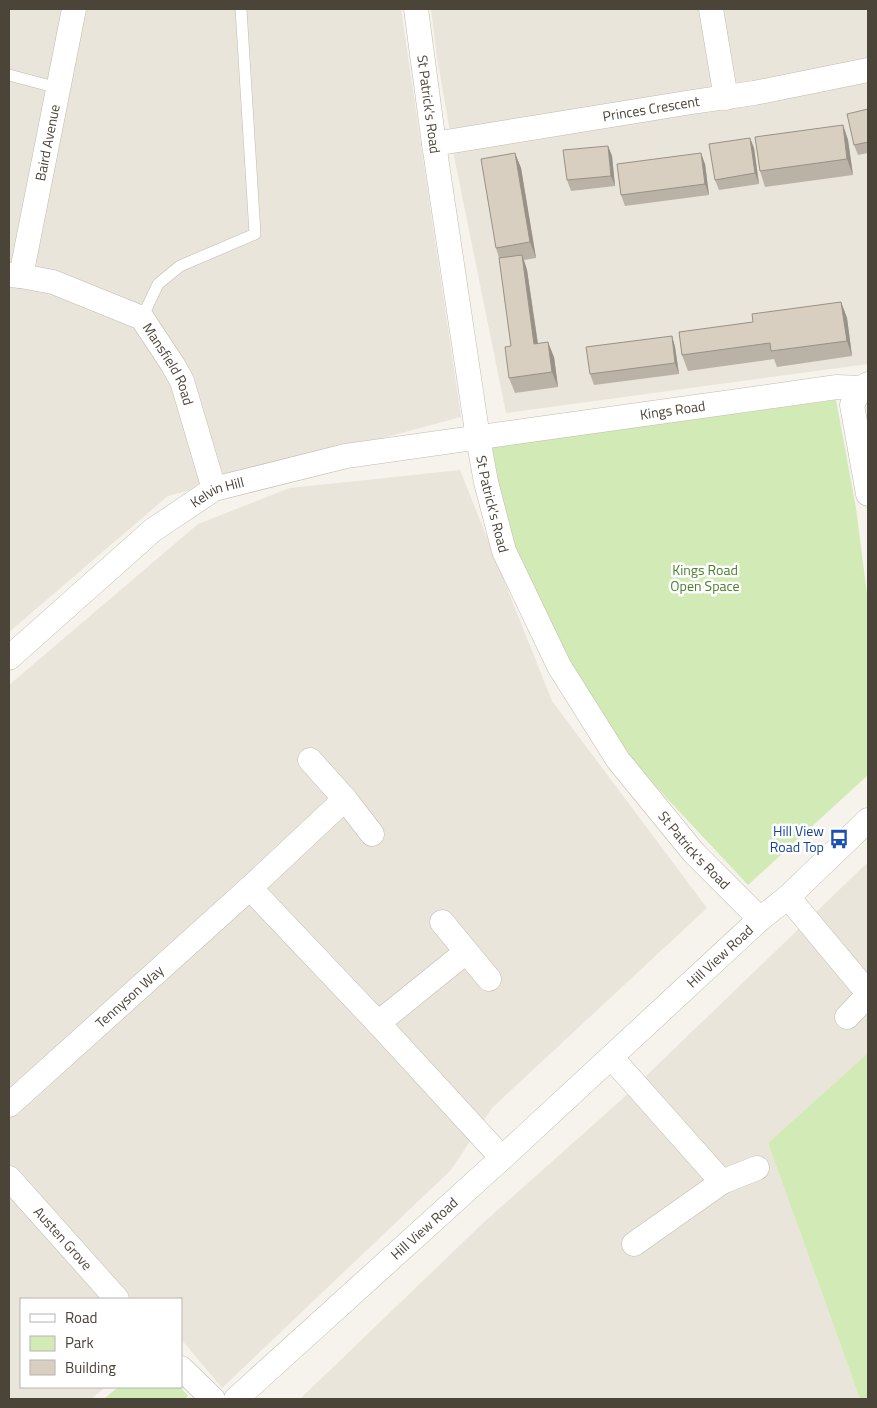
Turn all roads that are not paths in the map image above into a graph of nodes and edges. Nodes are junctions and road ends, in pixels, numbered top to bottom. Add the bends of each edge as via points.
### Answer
1 (74, 9) edge
2 (241, 9) edge
3 (416, 9) edge
4 (711, 9) edge
5 (868, 70) edge
6 (9, 75) edge
7 (58, 88) junction
8 (726, 98) junction
9 (434, 144) junction
10 (15, 275) edge
11 (142, 318) junction
12 (864, 386) edge
13 (478, 438) junction
14 (214, 489) junction
15 (868, 494) edge
16 (9, 658) edge
17 (310, 760) dead end
18 (345, 799) junction
19 (868, 820) edge
20 (372, 834) dead end
21 (250, 888) junction
22 (788, 897) junction
23 (760, 920) junction
24 (442, 922) dead end
25 (466, 952) junction
26 (489, 979) dead end
27 (868, 994) edge
28 (847, 1017) dead end
29 (378, 1023) junction
30 (611, 1057) junction
31 (9, 1104) edge
32 (502, 1158) junction
33 (757, 1168) dead end
34 (9, 1178) edge
35 (722, 1182) junction
36 (634, 1244) dead end
37 (116, 1298) edge
38 (182, 1369) edge
39 (213, 1399) edge
40 (236, 1399) edge

1 - 7 street, Baird Avenue
2 - 11 lane via 254,234 180,266 158,284
3 - 9 street, St Patrick's Road
4 - 8 street
5 - 8 street, Princes Crescent
6 - 7 lane
7 - 10 street, Baird Avenue
8 - 9 street, Princes Crescent
9 - 13 street, St Patrick's Road
10 - 11 street, Mansfield Road via 53,282
11 - 14 street, Mansfield Road via 182,381
12 - 13 street, Kings Road via 837,387
12 - 15 street via 852,405
13 - 14 street, Kelvin Hill via 346,456
13 - 23 street, St Patrick's Road via 504,552 559,666 618,760 694,853
14 - 16 street, Kelvin Hill via 154,530
17 - 18 street
18 - 20 street
18 - 21 street, Tennyson Way
19 - 22 street, Hill View Road
21 - 29 street
21 - 31 street, Tennyson Way
22 - 23 street, Hill View Road
22 - 27 street
23 - 30 street, Hill View Road
24 - 25 street
25 - 26 street
25 - 29 street
27 - 28 street
29 - 32 street
30 - 32 street, Hill View Road
30 - 35 street
32 - 40 street, Hill View Road
33 - 35 street
34 - 37 street, Austen Grove
35 - 36 street
38 - 39 street

